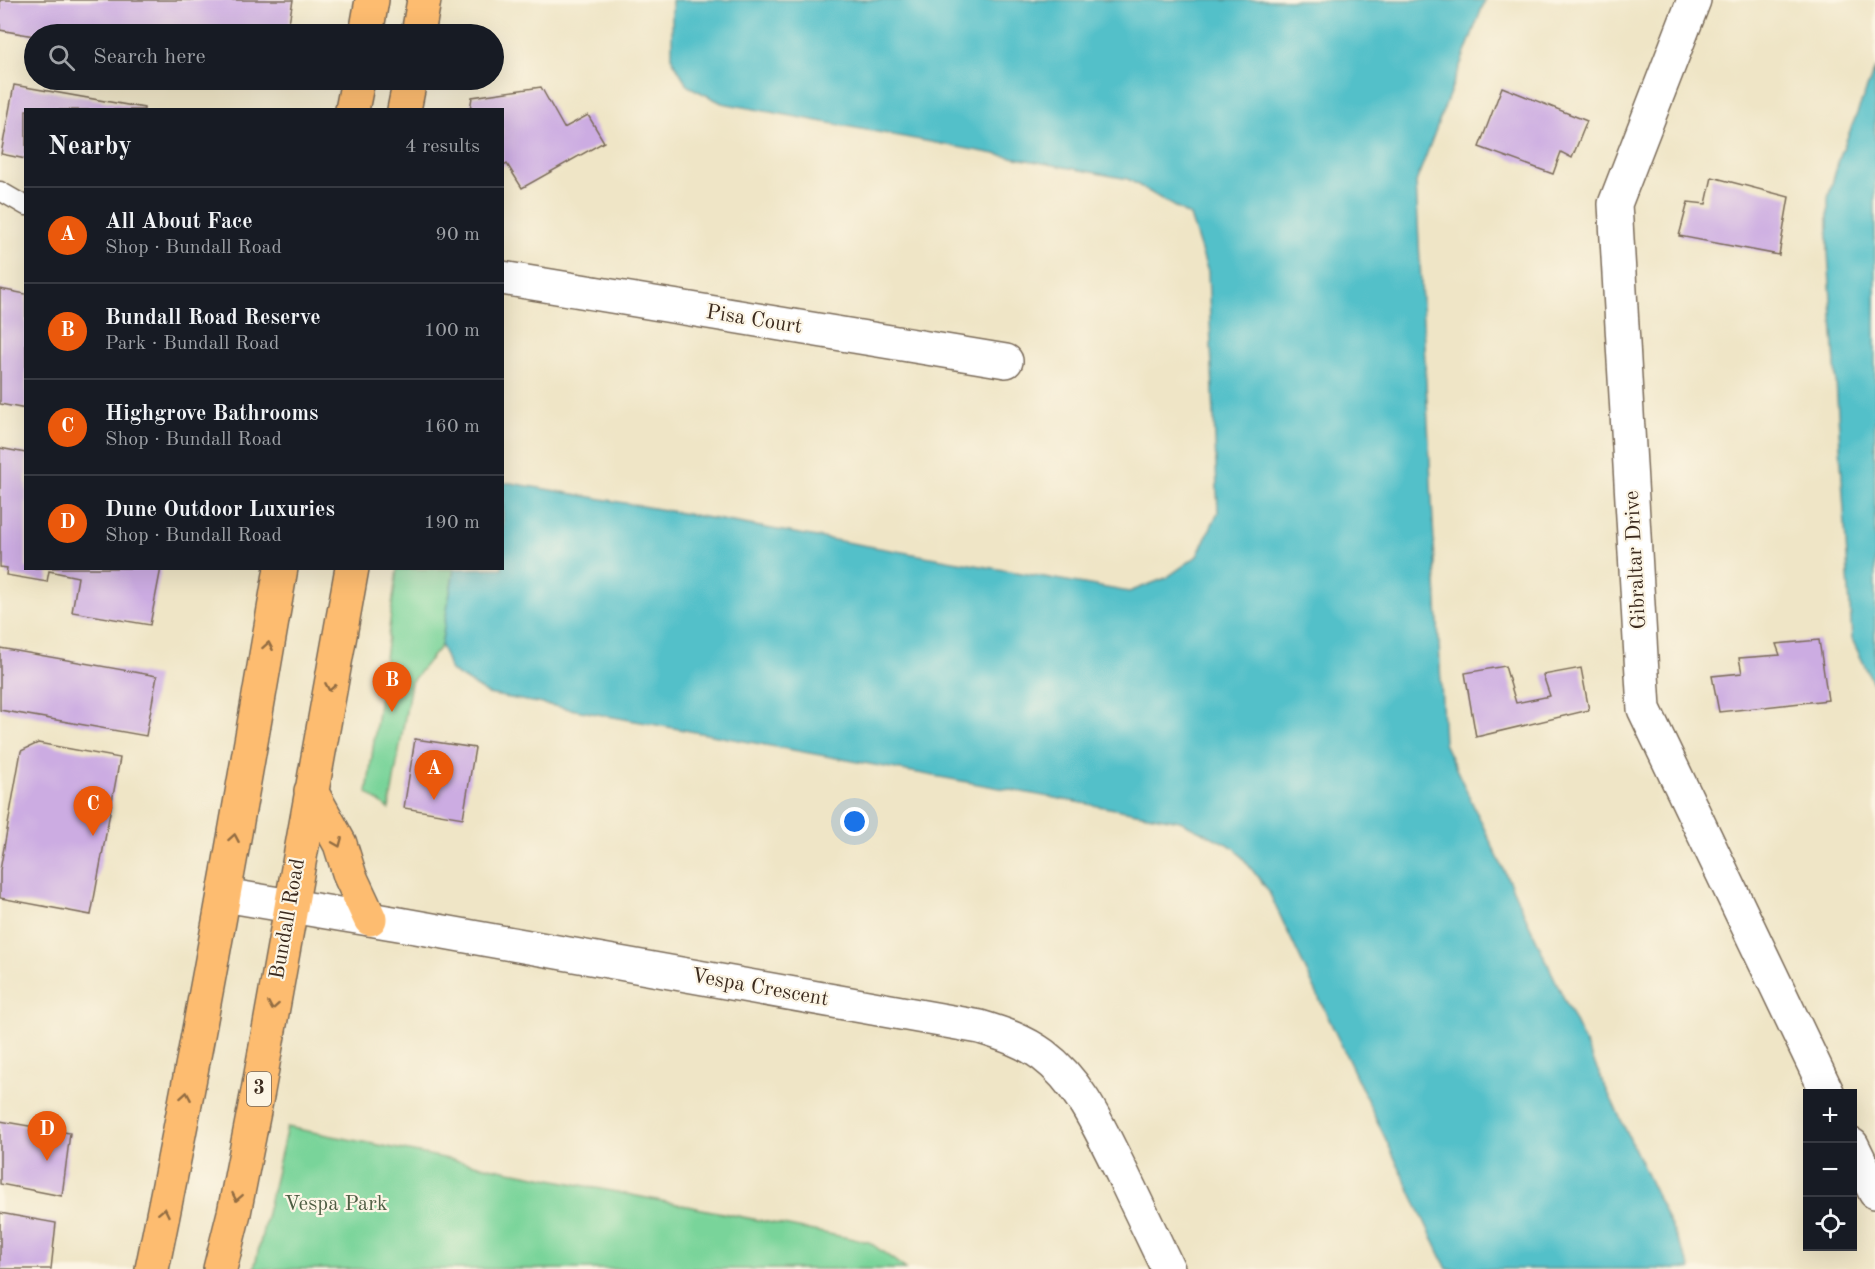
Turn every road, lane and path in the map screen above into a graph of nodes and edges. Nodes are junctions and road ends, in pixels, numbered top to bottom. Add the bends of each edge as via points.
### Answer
1 (372, 0) edge
2 (424, 0) edge
3 (1694, 0) edge
4 (368, 24) edge
5 (420, 24) edge
6 (356, 90) edge
7 (408, 90) edge
8 (352, 108) edge
9 (404, 108) edge
10 (0, 191) edge
11 (24, 195) edge
12 (24, 205) edge
13 (504, 279) edge
14 (1006, 361) dead end
15 (281, 570) edge
16 (352, 570) edge
17 (311, 791) junction
18 (224, 895) junction
19 (290, 907) junction
20 (369, 919) junction
21 (1826, 1089) edge
22 (1857, 1155) edge
23 (1875, 1192) edge
24 (1152, 1254) edge
25 (152, 1269) edge
26 (220, 1269) edge
27 (1168, 1269) edge

1 - 4 main road
2 - 5 main road
3 - 21 street, Gibraltar Drive via 1615,204 1644,710
6 - 8 main road
7 - 9 main road
10 - 11 lane
10 - 12 lane
13 - 14 street, Pisa Court
18 -> 15 main road
16 -> 17 main road, Bundall Road / 3
17 - 19 main road, Bundall Road / 3
17 -> 20 main road via 340,844
18 - 19 street, Vespa Crescent
25 -> 18 main road
19 - 20 street, Vespa Crescent
19 -> 26 main road, Bundall Road / 3 via 256,1102
20 - 24 street, Vespa Crescent via 980,1027 1014,1037 1044,1055 1082,1098 1100,1129
22 - 23 street
24 - 27 street, Vespa Crescent

